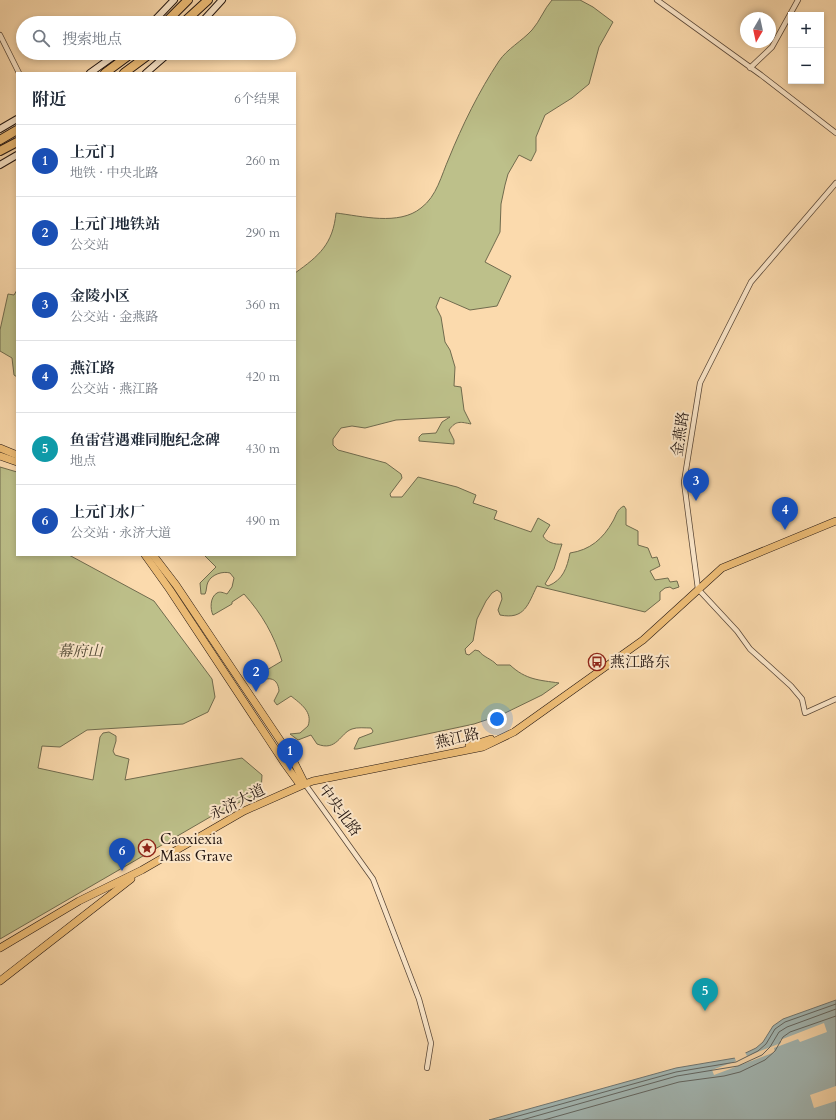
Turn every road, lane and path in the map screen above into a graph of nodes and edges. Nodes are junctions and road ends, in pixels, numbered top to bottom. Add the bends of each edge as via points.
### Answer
1 (174, 0) edge
2 (188, 0) edge
3 (208, 0) edge
4 (222, 0) edge
5 (657, 0) edge
6 (798, 0) edge
7 (159, 16) edge
8 (172, 16) edge
9 (191, 16) edge
10 (207, 16) edge
11 (0, 35) edge
12 (108, 60) edge
13 (123, 60) edge
14 (142, 60) edge
15 (161, 60) edge
16 (750, 68) junction
17 (18, 72) edge
18 (91, 72) edge
19 (106, 72) edge
20 (125, 72) edge
21 (147, 72) edge
22 (16, 120) edge
23 (0, 129) edge
24 (16, 131) edge
25 (836, 133) edge
26 (0, 140) edge
27 (16, 143) edge
28 (0, 151) edge
29 (16, 156) edge
30 (0, 165) edge
31 (836, 183) edge
32 (0, 448) edge
33 (16, 455) edge
34 (0, 456) edge
35 (16, 462) edge
36 (836, 516) edge
37 (836, 521) edge
38 (146, 556) edge
39 (154, 556) edge
40 (698, 587) junction
41 (836, 699) edge
42 (302, 782) junction
43 (142, 870) junction
44 (0, 948) edge
45 (0, 981) edge
46 (427, 1068) dead end

1 - 7 main road
2 - 8 highway
3 - 9 highway
4 - 10 main road
5 - 16 street
6 - 16 street via 772,46
11 - 17 street
12 - 18 main road
13 - 19 highway
14 - 20 highway
15 - 21 main road
16 - 25 street
22 - 23 main road
24 - 26 highway
27 - 28 highway
29 - 30 main road
31 - 40 street, 金燕路 via 751,282 700,383 684,482
32 - 33 main road
34 - 35 main road
36 - 40 main road via 720,565
37 - 40 main road, 燕江路 via 722,568
38 - 42 main road, 中央北路
39 - 42 main road via 292,758
40 - 41 street via 750,649 791,686 802,699 805,713
40 - 42 main road, 燕江路 via 643,640 514,732 483,747
42 - 43 main road, 永济大道 via 244,811
42 - 46 street, 中央北路 via 373,879 419,999 431,1044
43 - 44 main road, 永济大道 via 79,901
43 - 45 main road, 永济大道

